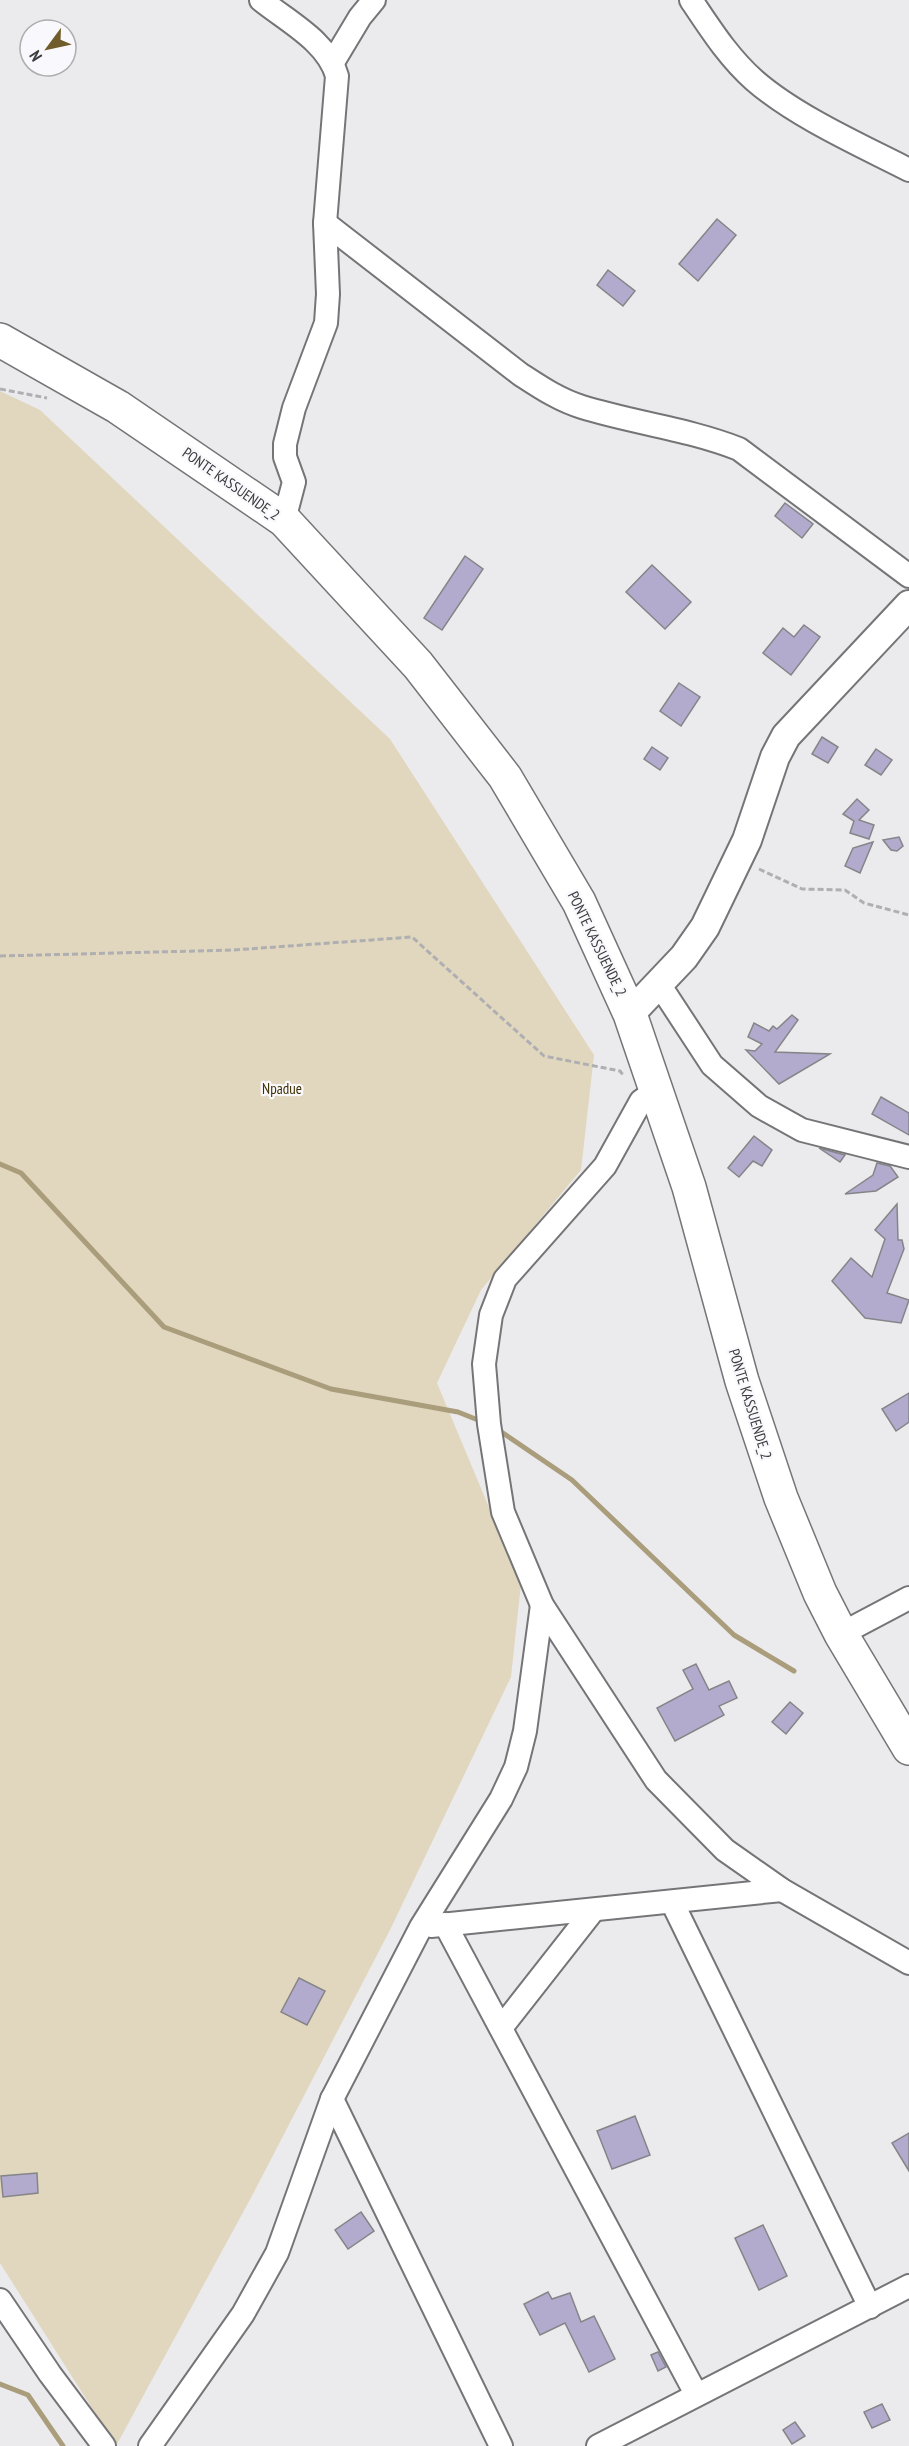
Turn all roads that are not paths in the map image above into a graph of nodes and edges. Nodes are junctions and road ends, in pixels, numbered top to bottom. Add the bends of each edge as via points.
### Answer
1 (261, 0) edge
2 (374, 0) edge
3 (691, 0) edge
4 (333, 62) junction
5 (909, 170) edge
6 (325, 223) junction
7 (0, 340) edge
8 (284, 520) junction
9 (909, 576) edge
10 (909, 605) edge
11 (658, 984) junction
12 (630, 1014) junction
13 (649, 1095) junction
14 (909, 1157) edge
15 (909, 1599) edge
16 (542, 1605) junction
17 (841, 1634) junction
18 (909, 1748) edge
19 (782, 1890) junction
20 (672, 1902) junction
21 (592, 1911) junction
22 (445, 1924) junction
23 (421, 1928) junction
24 (909, 1963) edge
25 (501, 2028) junction
26 (332, 2099) junction
27 (909, 2286) edge
28 (0, 2300) edge
29 (870, 2307) junction
30 (696, 2394) junction
31 (104, 2446) edge
32 (150, 2446) edge
33 (501, 2446) edge
34 (598, 2446) edge

1 - 4 street
2 - 4 street
3 - 5 street via 735,60 772,94
4 - 6 street via 337,95
6 - 8 street via 326,323 294,408 285,444 294,482
6 - 9 street via 551,394 580,407 739,449
7 - 8 highway, PONTE KASSUENDE_2 via 118,407
8 - 12 highway, PONTE KASSUENDE_2 via 418,665 505,777 579,902
10 - 11 street via 786,736 747,840 695,943
11 - 12 street
11 - 14 street via 712,1065 759,1106 802,1130
12 - 13 highway, PONTE KASSUENDE_2
13 - 16 street via 605,1166 505,1279 491,1315 484,1364 503,1512
13 - 17 highway, PONTE KASSUENDE_2 via 689,1187 759,1435 781,1498
15 - 17 street
16 - 19 street via 656,1780 725,1850
16 - 23 street via 525,1731 516,1767 501,1799
17 - 18 highway, PONTE KASSUENDE_2
19 - 20 street
19 - 24 street
20 - 21 street
20 - 29 street
21 - 22 street
21 - 25 street
22 - 23 street
22 - 25 street
23 - 26 street
25 - 30 street
26 - 32 street via 277,2253 243,2314
26 - 33 street
27 - 29 street
28 - 31 street
29 - 30 street
30 - 34 street

